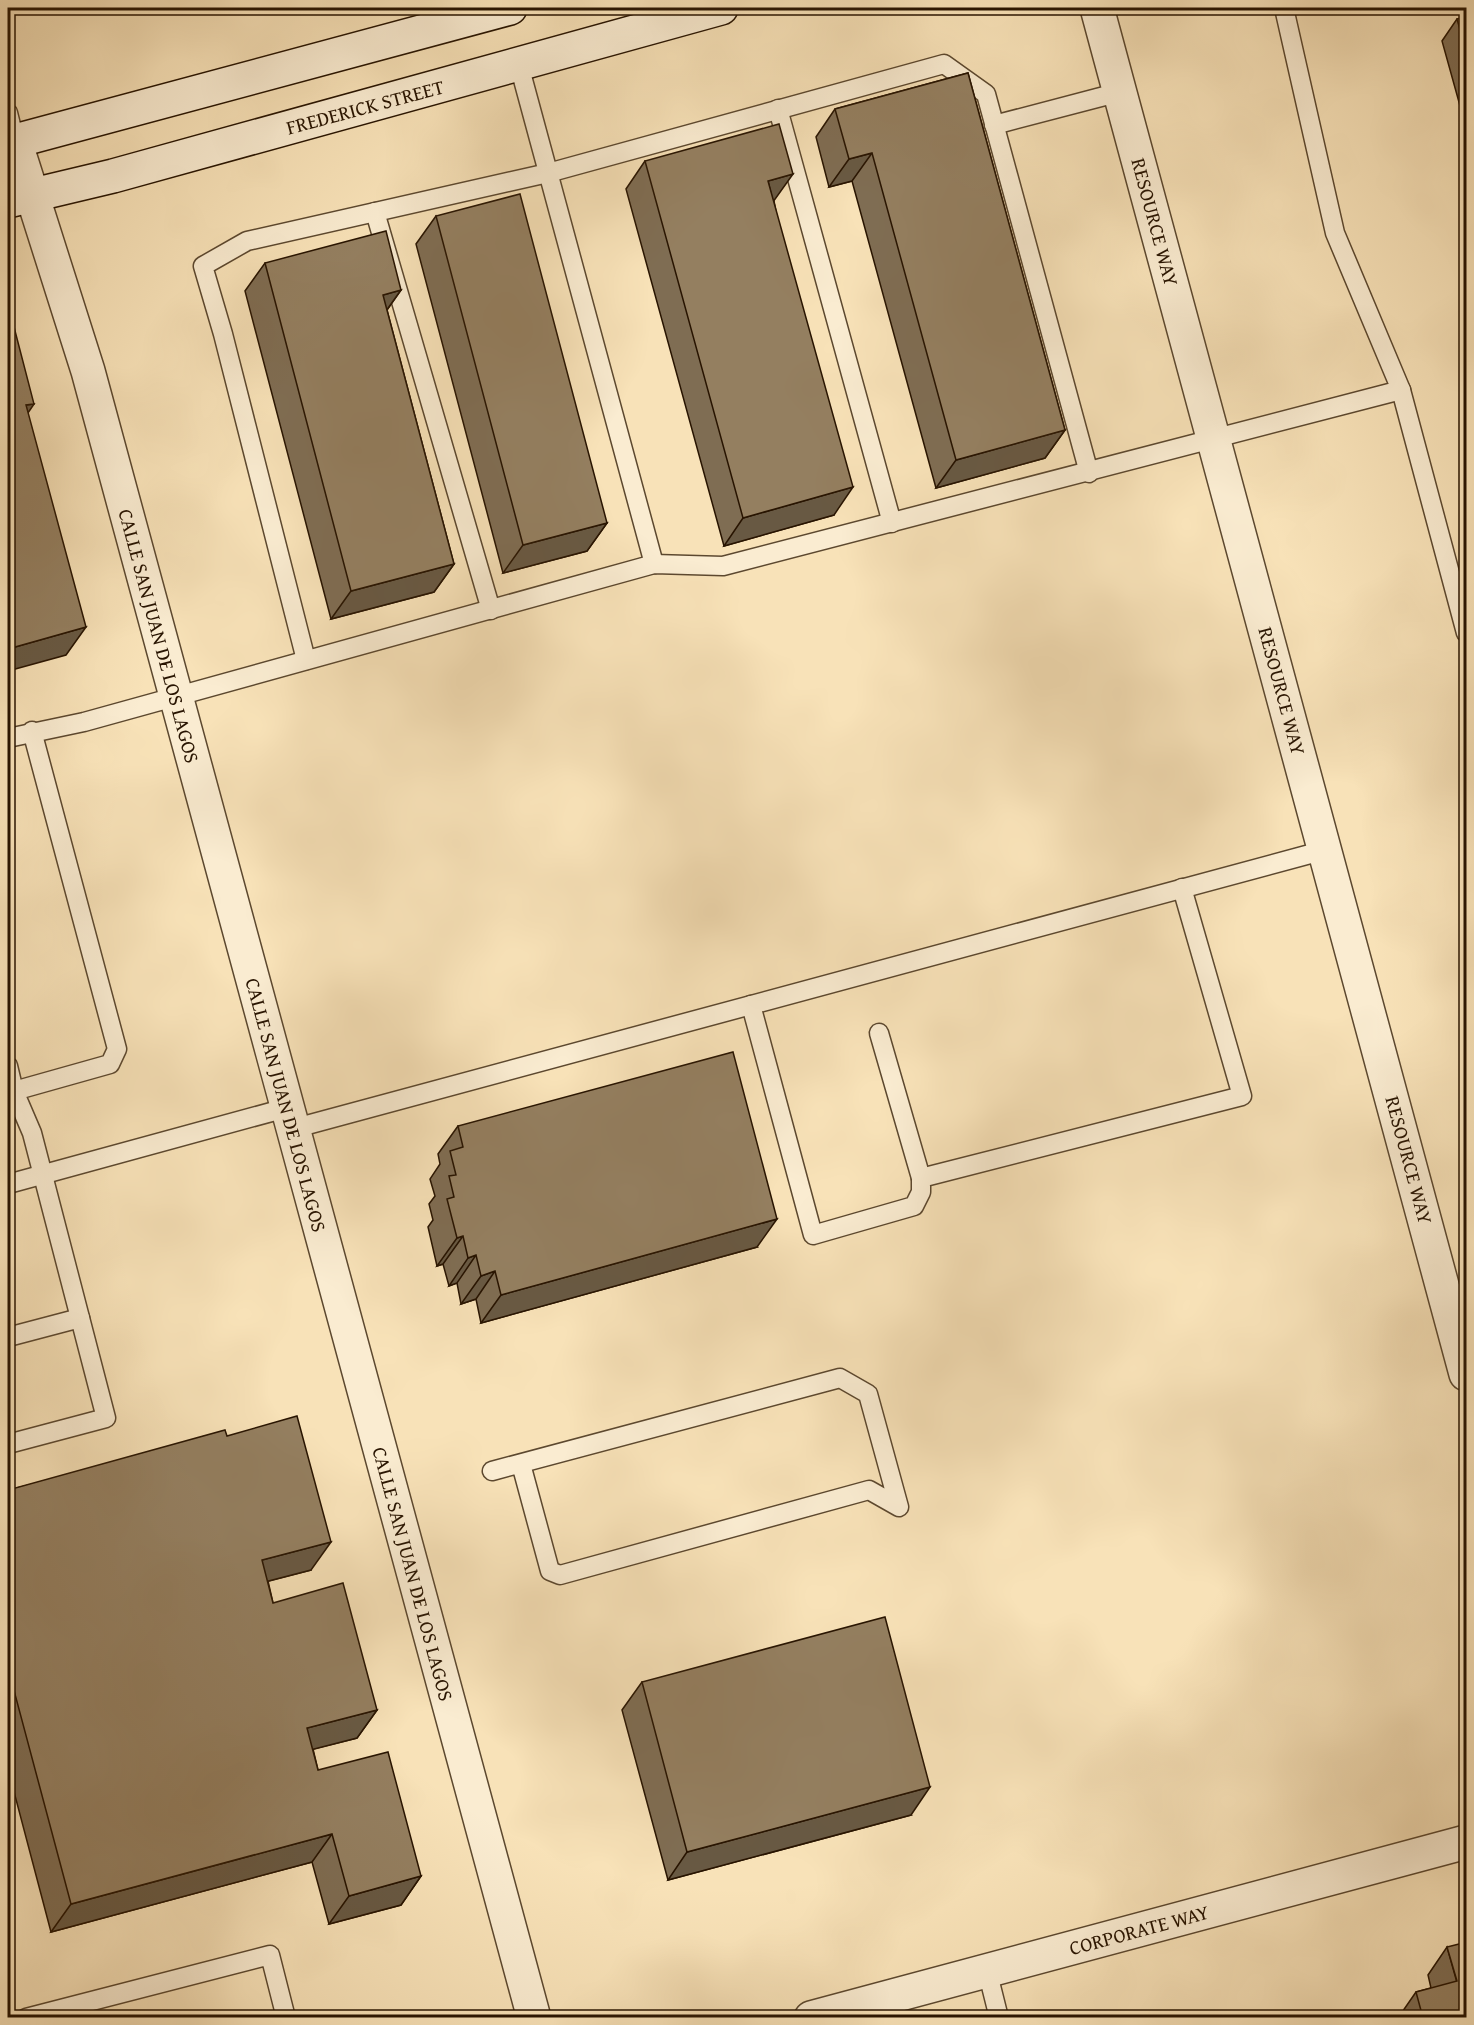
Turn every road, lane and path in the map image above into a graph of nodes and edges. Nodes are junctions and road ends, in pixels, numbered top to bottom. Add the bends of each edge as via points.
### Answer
1 (510, 8) edge
2 (722, 8) edge
3 (1097, 8) edge
4 (1284, 8) edge
5 (519, 65) junction
6 (1120, 92) junction
7 (778, 109) junction
8 (994, 125) junction
9 (10, 132) edge
10 (548, 173) junction
11 (19, 198) edge
12 (375, 212) junction
13 (1401, 390) junction
14 (1214, 441) junction
15 (1089, 473) junction
16 (892, 523) junction
17 (654, 564) junction
18 (491, 610) junction
19 (1467, 633) edge
20 (306, 660) junction
21 (175, 696) junction
22 (32, 731) junction
23 (8, 738) edge
24 (1325, 850) junction
25 (1182, 888) junction
26 (751, 1005) junction
27 (879, 1033) dead end
28 (8, 1066) edge
29 (14, 1091) junction
30 (289, 1118) junction
31 (42, 1175) junction
32 (921, 1178) junction
33 (8, 1184) edge
34 (80, 1318) junction
35 (8, 1337) edge
36 (1467, 1374) edge
37 (8, 1444) edge
38 (521, 1464) junction
39 (492, 1471) dead end
40 (1467, 1842) edge
41 (987, 1970) junction
42 (26, 2018) edge
43 (286, 2018) edge
44 (534, 2018) edge
45 (811, 2018) edge
46 (999, 2018) edge

1 - 9 street
2 - 5 street, FREDERICK STREET
3 - 6 street, RESOURCE WAY
4 - 13 lane via 1335,233
5 - 10 lane
5 - 11 street, FREDERICK STREET
6 - 8 lane
6 - 14 street, RESOURCE WAY
7 - 8 lane via 944,64 986,94
7 - 10 lane
7 - 16 lane
8 - 15 lane
9 - 11 street, CALLE SAN JUAN DE LOS LAGOS
10 - 12 lane
10 - 17 lane
11 - 21 street, CALLE SAN JUAN DE LOS LAGOS via 88,371
12 - 18 lane
12 - 20 lane via 247,241 202,266
13 - 14 lane
13 - 19 lane
14 - 15 lane
14 - 24 street, RESOURCE WAY
15 - 16 lane
16 - 17 lane via 723,567
17 - 18 lane
18 - 20 lane
20 - 21 lane
21 - 22 lane via 84,722
21 - 30 street, CALLE SAN JUAN DE LOS LAGOS
22 - 23 lane
22 - 29 lane via 117,1049 110,1064
24 - 25 lane
24 - 36 street, RESOURCE WAY
25 - 26 lane
25 - 32 lane via 1242,1096
26 - 30 lane
26 - 32 lane via 813,1235 914,1206 921,1192
27 - 32 lane
28 - 29 lane
29 - 31 lane via 32,1132
30 - 31 lane
30 - 44 street, CALLE SAN JUAN DE LOS LAGOS
31 - 33 lane
31 - 34 lane
34 - 35 lane
34 - 37 lane via 106,1418
38 - 38 lane via 840,1378 868,1394 899,1507 869,1490 560,1575 550,1571
38 - 39 lane
40 - 41 street, CORPORATE WAY
41 - 45 street, CORPORATE WAY
41 - 46 lane
42 - 43 lane via 270,1955

